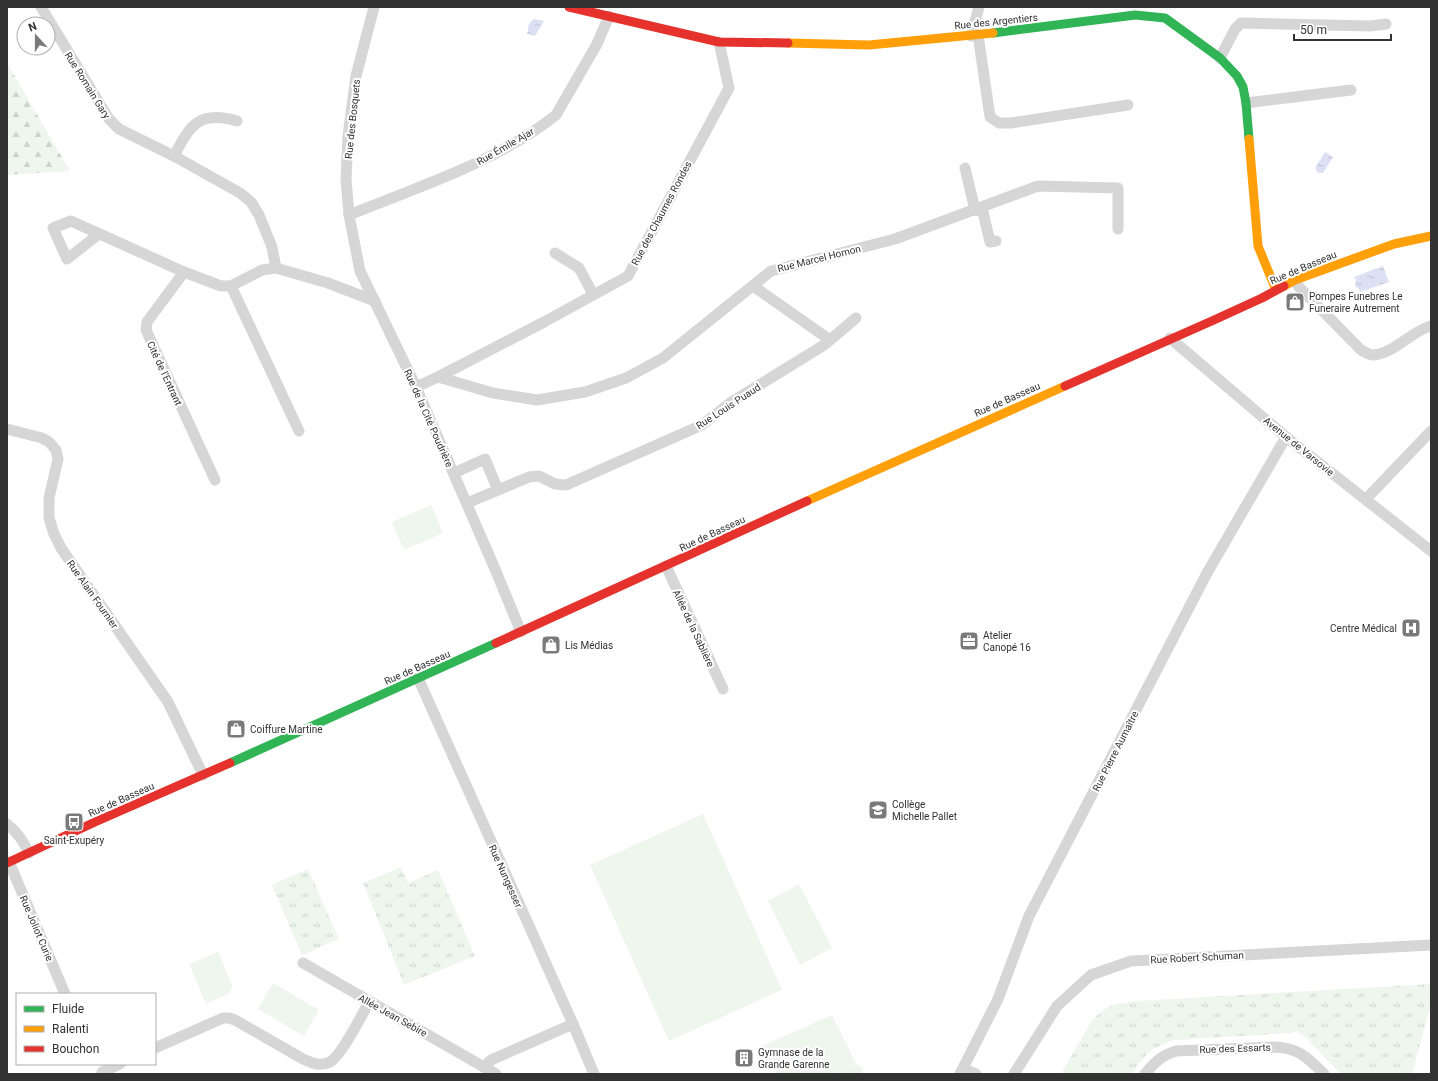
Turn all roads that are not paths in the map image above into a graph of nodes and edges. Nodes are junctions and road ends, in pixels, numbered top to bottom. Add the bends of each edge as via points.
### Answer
1 (40, 7) edge
2 (374, 7) edge
3 (569, 7) edge
4 (979, 7) edge
5 (609, 16) junction
6 (1386, 24) dead end
7 (974, 35) junction
8 (719, 42) junction
9 (1220, 58) junction
10 (1352, 90) dead end
11 (1246, 103) junction
12 (1128, 105) dead end
13 (237, 121) dead end
14 (174, 156) junction
15 (965, 168) dead end
16 (975, 210) junction
17 (349, 215) junction
18 (1118, 229) dead end
19 (99, 234) dead end
20 (1431, 236) edge
21 (996, 242) dead end
22 (555, 253) dead end
23 (276, 268) junction
24 (184, 272) junction
25 (1295, 280) junction
26 (231, 286) junction
27 (753, 286) junction
28 (1276, 290) junction
29 (594, 294) junction
30 (375, 301) junction
31 (856, 318) dead end
32 (1431, 326) edge
33 (1170, 338) junction
34 (830, 340) junction
35 (438, 378) junction
36 (416, 386) junction
37 (7, 429) edge
38 (299, 431) dead end
39 (1431, 431) edge
40 (1286, 437) junction
41 (454, 473) junction
42 (215, 480) dead end
43 (498, 490) junction
44 (1366, 499) junction
45 (467, 503) junction
46 (1431, 551) edge
47 (666, 566) junction
48 (521, 632) junction
49 (418, 678) junction
50 (723, 689) dead end
51 (203, 775) junction
52 (7, 824) edge
53 (29, 853) junction
54 (8, 863) edge
55 (1431, 945) edge
56 (303, 963) dead end
57 (65, 993) edge
58 (369, 1002) junction
59 (573, 1024) junction
60 (156, 1048) edge
61 (117, 1065) edge
62 (484, 1067) junction
63 (101, 1070) edge
64 (961, 1071) edge
65 (496, 1074) edge
66 (594, 1074) edge
67 (976, 1074) edge
68 (1014, 1074) edge
69 (1146, 1074) edge
70 (1324, 1074) edge

1 - 14 street, Rue Romain Gary via 109,119 119,129
2 - 17 street, Rue des Bosquets via 356,76 348,136 346,179
3 - 5 street, Rue des Argentiers
4 - 7 street
5 - 8 street, Rue des Argentiers
5 - 17 street, Rue Émile Ajar via 597,44 556,114 548,121 474,164
6 - 9 street via 1370,26 1241,23 1235,29
7 - 8 street, Rue des Argentiers via 869,45
7 - 9 street, Rue des Argentiers via 1135,15 1165,18
7 - 12 street via 990,117 999,124
8 - 29 street, Rue des Chaumes Rondes via 729,88 628,276
9 - 11 street, Rue des Argentiers via 1237,76 1243,87
10 - 11 street
11 - 28 street, Rue des Argentiers via 1258,246
13 - 14 street via 212,117 197,122 185,135
14 - 23 street, Rue Romain Gary via 240,193 251,202 272,247
15 - 16 street
16 - 18 street, Rue Marcel Homon via 1038,186 1118,188
16 - 21 street via 983,212 990,242
16 - 27 street, Rue Marcel Homon via 895,238 771,271
17 - 30 street, Rue des Bosquets via 360,271
19 - 24 street
20 - 25 street, Rue de Basseau via 1379,249
22 - 29 street via 579,268
23 - 26 street via 262,270
23 - 30 street via 328,283
24 - 26 street via 221,286
24 - 42 street, Cité de l'Entrant via 147,322 146,330
25 - 28 street, Rue de Basseau
25 - 32 street via 1361,350 1373,355 1387,351 1423,328
26 - 38 street
27 - 34 street
27 - 35 street, Rue Marcel Homon via 664,358 626,378 585,392 537,400 494,393
28 - 33 street, Rue de Basseau
29 - 35 street, Rue des Chaumes Rondes
30 - 36 street, Rue de la Cité Poudrière
31 - 34 street, Rue Louis Puaud
33 - 40 street, Avenue de Varsovie
33 - 47 street, Rue de Basseau
34 - 43 street, Rue Louis Puaud via 730,403 702,425 654,447 566,485 555,484 539,476 529,477
35 - 36 street, Rue des Chaumes Rondes
36 - 41 street, Rue de la Cité Poudrière
37 - 51 street, Rue Alain Fournier via 42,438 50,442 56,450 58,459 48,498 49,518 54,534 61,548 168,702
39 - 44 street
40 - 44 street, Avenue de Varsovie
40 - 64 street, Rue Pierre Aumaître via 1207,573 1029,916 998,999
41 - 43 street via 485,459
41 - 45 street, Rue de la Cité Poudrière
43 - 45 street, Rue Louis Puaud
44 - 46 street, Avenue de Varsovie
45 - 48 street, Rue de la Cité Poudrière
47 - 48 street, Rue de Basseau
47 - 50 street, Allée de la Sablière
48 - 49 street, Rue de Basseau
49 - 51 street, Rue de Basseau
49 - 59 street, Rue Nungesser
51 - 53 street, Rue de Basseau
52 - 53 street via 23,840
53 - 54 street, Rue de Basseau
54 - 57 street, Rue Joliot Curie
55 - 68 street, Rue Robert Schuman via 1131,961 1091,975 1057,1006
56 - 58 street, Allée Jean Sebire
58 - 60 street via 338,1054 329,1062 322,1064 313,1064 229,1018 223,1018
58 - 62 street, Allée Jean Sebire
59 - 62 street via 492,1060
59 - 66 street, Rue Nungesser
61 - 63 street
62 - 65 street, Allée Jean Sebire
64 - 67 street
69 - 70 street, Rue des Essarts via 1162,1056 1176,1051 1273,1047 1295,1050

